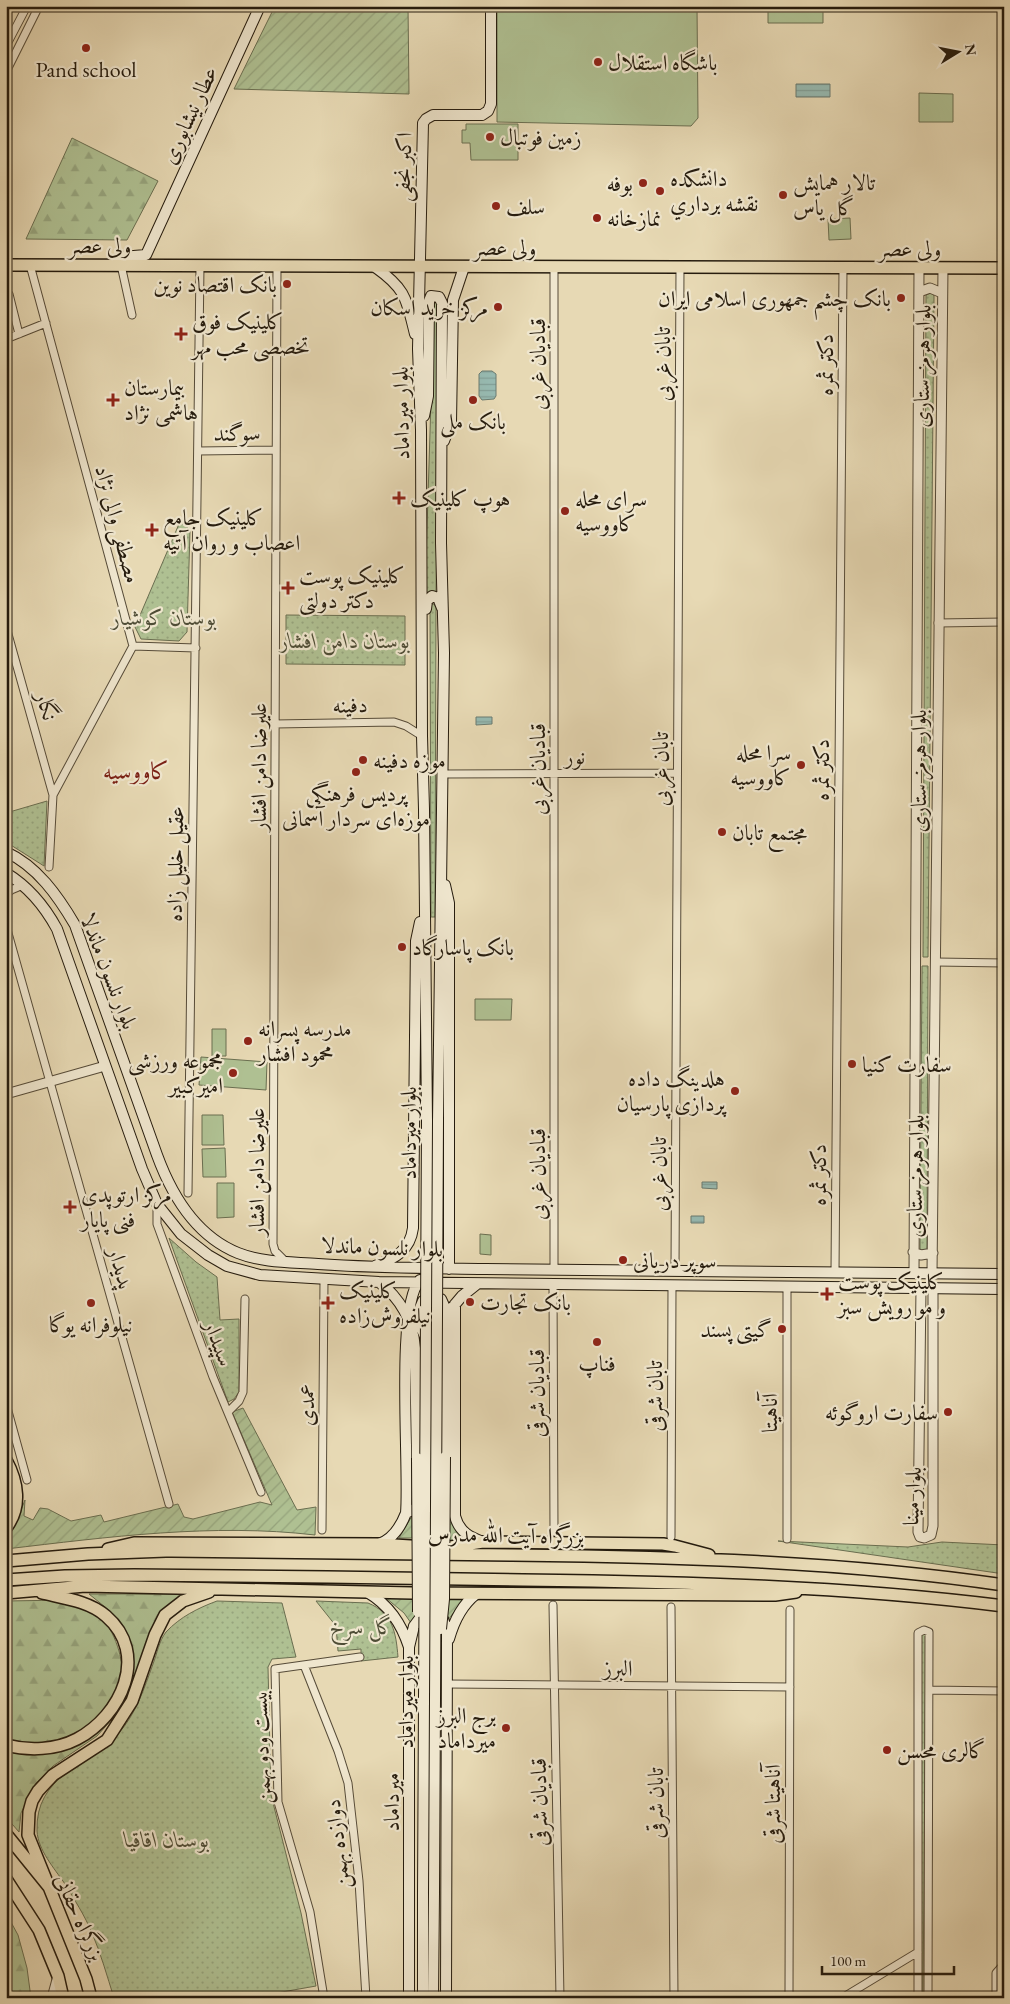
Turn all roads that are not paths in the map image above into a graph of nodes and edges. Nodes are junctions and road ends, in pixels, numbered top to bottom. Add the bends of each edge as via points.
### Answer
1 (27, 6) edge
2 (39, 6) edge
3 (260, 6) edge
4 (491, 6) edge
5 (6, 46) edge
6 (6, 72) edge
7 (6, 265) edge
8 (30, 265) junction
9 (117, 265) junction
10 (200, 266) junction
11 (277, 267) junction
12 (375, 267) junction
13 (416, 267) junction
14 (464, 267) junction
15 (554, 267) junction
16 (680, 268) junction
17 (843, 268) junction
18 (919, 268) junction
19 (943, 268) junction
20 (1004, 268) edge
21 (919, 292) junction
22 (942, 293) junction
23 (9, 294) dead end
24 (132, 315) dead end
25 (46, 323) junction
26 (19, 334) junction
27 (6, 339) edge
28 (418, 349) junction
29 (421, 430) junction
30 (276, 450) junction
31 (442, 450) junction
32 (198, 451) junction
33 (443, 616) junction
34 (1004, 622) edge
35 (938, 623) junction
36 (6, 627) edge
37 (422, 633) junction
38 (133, 646) junction
39 (196, 648) junction
40 (275, 724) junction
41 (422, 736) junction
42 (677, 773) junction
43 (443, 774) junction
44 (554, 774) junction
45 (53, 795) junction
46 (6, 852) edge
47 (49, 867) dead end
48 (442, 868) junction
49 (6, 872) edge
50 (23, 885) junction
51 (6, 895) edge
52 (424, 904) junction
53 (6, 926) edge
54 (936, 962) junction
55 (1004, 962) edge
56 (105, 1066) junction
57 (50, 1082) junction
58 (6, 1094) edge
59 (188, 1193) dead end
60 (158, 1204) junction
61 (414, 1208) junction
62 (449, 1210) junction
63 (913, 1252) junction
64 (932, 1253) junction
65 (286, 1262) junction
66 (371, 1268) junction
67 (407, 1268) junction
68 (431, 1268) junction
69 (448, 1269) junction
70 (554, 1270) junction
71 (675, 1271) junction
72 (835, 1273) junction
73 (914, 1273) junction
74 (932, 1274) junction
75 (1002, 1274) edge
76 (324, 1280) junction
77 (379, 1282) junction
78 (406, 1283) junction
79 (417, 1283) junction
80 (477, 1284) junction
81 (553, 1284) junction
82 (672, 1286) junction
83 (787, 1287) junction
84 (921, 1288) junction
85 (933, 1288) junction
86 (1002, 1289) edge
87 (245, 1298) dead end
88 (920, 1302) junction
89 (933, 1302) junction
90 (456, 1304) junction
91 (446, 1316) junction
92 (409, 1321) junction
93 (6, 1404) edge
94 (228, 1412) junction
95 (6, 1460) edge
96 (27, 1480) dead end
97 (261, 1492) dead end
98 (170, 1504) dead end
99 (406, 1513) junction
100 (6, 1528) edge
101 (322, 1530) dead end
102 (554, 1532) dead end
103 (671, 1536) dead end
104 (787, 1539) dead end
105 (484, 1542) junction
106 (379, 1544) junction
107 (88, 1554) junction
108 (728, 1560) junction
109 (6, 1561) edge
110 (6, 1580) edge
111 (1004, 1585) edge
112 (824, 1588) junction
113 (239, 1589) junction
114 (34, 1592) junction
115 (367, 1592) junction
116 (6, 1593) edge
117 (476, 1594) junction
118 (553, 1605) dead end
119 (1004, 1606) edge
120 (671, 1607) dead end
121 (790, 1610) dead end
122 (409, 1647) junction
123 (447, 1647) junction
124 (360, 1657) dead end
125 (435, 1664) junction
126 (304, 1665) junction
127 (424, 1665) junction
128 (447, 1684) junction
129 (554, 1685) junction
130 (672, 1686) junction
131 (790, 1687) junction
132 (929, 1690) junction
133 (1004, 1691) edge
134 (410, 1735) junction
135 (447, 1738) junction
136 (6, 1745) edge
137 (447, 1774) junction
138 (410, 1785) junction
139 (6, 1834) edge
140 (6, 1879) edge
141 (49, 1887) junction
142 (918, 1952) junction
143 (1004, 1964) edge
144 (58, 1976) junction
145 (52, 1998) edge
146 (63, 1998) edge
147 (91, 1998) edge
148 (324, 1998) edge
149 (366, 1998) edge
150 (409, 1998) edge
151 (422, 1998) edge
152 (433, 1998) edge
153 (446, 1998) edge
154 (560, 1998) edge
155 (674, 1998) edge
156 (789, 1998) edge
157 (842, 1998) edge
158 (918, 1998) edge
159 (928, 1998) edge
160 (996, 1998) edge

1 - 5 street
2 - 6 street
3 - 9 main road, عطار نیشابوری via 146,255 121,257
4 - 13 main road, اکبر نجفی via 489,110 481,115 433,116 423,123
7 - 8 main road, ولی عصر
8 - 9 main road, ولی عصر
8 - 25 street, مصطفی والی نژاد
9 - 10 main road, ولی عصر
9 - 24 street
10 - 11 main road, ولی عصر
10 - 32 street, عقیل خلیل زاده
11 - 12 main road, ولی عصر
11 - 30 street, علیرضا دامن افشار
12 - 13 main road, ولی عصر
12 - 28 main road via 392,279 403,294
13 - 14 main road, ولی عصر
13 - 28 main road, بلوار میرداماد
14 - 15 main road, ولی عصر
14 - 31 main road via 453,300 451,422
15 - 16 main road, ولی عصر
15 - 44 street, قبادیان غربی
16 - 17 main road, ولی عصر
16 - 42 street, تابان غربی
17 - 18 main road, ولی عصر
17 - 72 street, دکتر ثمره
18 - 19 main road, ولی عصر
18 - 21 street, بلوار هرمز ستاری
19 - 20 main road, ولی عصر
19 - 22 street, بلوار هرمز ستاری
21 - 22 street via 930,288
21 - 63 street, بلوار هرمز ستاری
22 - 35 street, بلوار هرمز ستاری
23 - 26 street
25 - 26 street
25 - 38 street, مصطفی والی نژاد
26 - 27 street
28 - 29 main road, بلوار میرداماد
29 - 31 main road, بلوار میرداماد via 428,396 429,301 436,295 441,300 442,316
29 - 37 main road, بلوار میرداماد
30 - 32 street, سوگند
30 - 40 street, علیرضا دامن افشار
31 - 33 main road, بلوار میرداماد
32 - 39 street, عقیل خلیل زاده
33 - 37 main road via 438,598 430,597 426,601
33 - 43 main road, بلوار میرداماد
34 - 35 street
35 - 54 street, بلوار هرمز ستاری
36 - 45 street, نگار
37 - 41 main road, بلوار میرداماد
38 - 39 street
38 - 45 street
39 - 59 street, عقیل خلیل زاده
40 - 41 street, دفینه via 394,722
40 - 65 street, علیرضا دامن افشار via 273,1244
41 - 52 main road, بلوار میرداماد
42 - 44 street, نور
42 - 71 street, تابان غربی
43 - 44 street, نور
43 - 48 main road, بلوار میرداماد
44 - 70 street, قبادیان غربی
45 - 47 street
46 - 65 main road, بلوار نلسون ماندلا via 22,861 44,881 74,925 159,1162 182,1207 200,1228 224,1246 250,1257
48 - 62 main road via 449,903
48 - 125 main road, بلوار میرداماد, bridge
49 - 50 main road, بلوار نلسون ماندلا
50 - 51 street
50 - 56 main road, بلوار نلسون ماندلا via 49,914 63,943
52 - 61 main road via 416,941
52 - 127 main road, بلوار میرداماد, bridge via 427,1121
53 - 57 street, پدیدار
54 - 55 street
54 - 64 street, بلوار هرمز ستاری
56 - 57 street
56 - 60 main road, بلوار نلسون ماندلا
57 - 58 street
57 - 98 street, پدیدار
60 - 76 main road, بلوار نلسون ماندلا via 181,1234 227,1266 260,1276
60 - 94 street, سپیدار via 157,1224
61 - 62 main road via 421,1218 432,1223 442,1220
61 - 66 main road via 412,1236 406,1248 398,1256
62 - 69 main road
63 - 64 street via 921,1255
63 - 73 street, بلوار هرمز ستاری
64 - 74 street, بلوار هرمز ستاری
65 - 66 main road, بلوار نلسون ماندلا
66 - 67 main road, بلوار نلسون ماندلا
67 - 68 main road, بلوار نلسون ماندلا
67 - 78 main road via 412,1276
68 - 69 main road, بلوار نلسون ماندلا
68 - 79 main road
69 - 70 main road, بلوار نلسون ماندلا
70 - 71 main road, بلوار نلسون ماندلا
71 - 72 main road, بلوار نلسون ماندلا
72 - 73 main road, بلوار نلسون ماندلا
73 - 74 main road, بلوار نلسون ماندلا
74 - 75 main road, بلوار نلسون ماندلا
75 - 86 main road
76 - 77 main road, بلوار نلسون ماندلا
76 - 101 street, عمدی
77 - 78 main road, بلوار نلسون ماندلا
77 - 92 main road via 397,1298
78 - 79 main road, بلوار نلسون ماندلا
79 - 80 main road, بلوار نلسون ماندلا
79 - 92 main road
80 - 81 main road, بلوار نلسون ماندلا
80 - 90 main road
81 - 82 main road, بلوار نلسون ماندلا
81 - 102 street, قبادیان شرقی
82 - 83 main road, بلوار نلسون ماندلا
82 - 103 street, تابان شرقی
83 - 84 main road, بلوار نلسون ماندلا
83 - 104 street, آناهیتا
84 - 85 main road, بلوار نلسون ماندلا
84 - 88 street, بلوار مینا
85 - 86 main road, بلوار نلسون ماندلا
85 - 89 street, بلوار مینا
87 - 94 street via 243,1392
88 - 89 street
88 - 89 street, بلوار مینا via 918,1532 924,1538 931,1535 933,1526
90 - 91 main road
90 - 105 main road via 456,1516 462,1531
91 - 99 main road via 445,1304 434,1297 423,1301 418,1313 420,1327 432,1352 430,1494 421,1506
91 - 125 main road, bridge via 444,1600
92 - 99 main road via 406,1344
92 - 127 main road, bridge via 415,1348 418,1598
93 - 96 street
94 - 97 street, سپیدار
95 - 100 main road via 14,1476 17,1497 14,1516
99 - 106 main road via 392,1537
105 - 106 main road via 448,1549
105 - 108 main road via 663,1544
106 - 107 main road via 134,1543
107 - 108 main road, بزرگراه آیت الله مدرس via 166,1551
107 - 109 main road, بزرگراه آیت الله مدرس
108 - 111 main road, بزرگراه آیت الله مدرس
110 - 112 main road, بزرگراه آیت الله مدرس via 190,1575 700,1582
110 - 114 main road
112 - 117 main road via 775,1595
112 - 119 main road, بزرگراه آیت الله مدرس
113 - 114 main road via 85,1586
113 - 115 main road
113 - 141 main road via 201,1594 169,1610 155,1635 132,1701 107,1740 60,1769 38,1791 29,1812 28,1835
114 - 116 main road
114 - 136 main road via 78,1602 105,1615 114,1624 127,1653 125,1684 103,1720 70,1742 29,1748
115 - 117 main road
115 - 122 main road, میرداماد via 380,1599 392,1612
117 - 123 main road via 458,1615
118 - 129 street, قبادیان شرقی
120 - 130 street, تابان شرقی
121 - 131 street, آناهیتا شرقی
122 - 123 main road via 417,1621 425,1615 434,1615 445,1622
122 - 134 main road, میرداماد
123 - 128 main road
124 - 126 street
125 - 152 main road, بلوار میرداماد, bridge
126 - 148 street, بیست ودو بهمن via 276,1669 278,1802 310,1912
126 - 149 street, دوازده بهمن via 348,1783 359,1881
127 - 151 main road, بلوار میرداماد, bridge
128 - 129 street, البرز
128 - 135 main road
129 - 130 street, البرز
129 - 154 street, قبادیان شرقی
130 - 131 street, البرز
130 - 155 street, تابان شرقی
131 - 156 street, آناهیتا شرقی
132 - 133 street
132 - 142 street via 929,1632 924,1630 918,1632
132 - 159 street
134 - 135 main road via 427,1748 438,1747
134 - 138 main road, میرداماد
135 - 137 main road
137 - 138 main road via 441,1767 428,1765 418,1771
137 - 153 main road
138 - 150 main road, میرداماد
139 - 141 main road, بزرگراه حقانی
140 - 144 main road, بزرگراه حقانی via 39,1930
141 - 147 main road, بزرگراه حقانی
142 - 157 street
142 - 158 street
143 - 160 street via 996,1973
144 - 145 street
144 - 146 main road, بزرگراه حقانی

